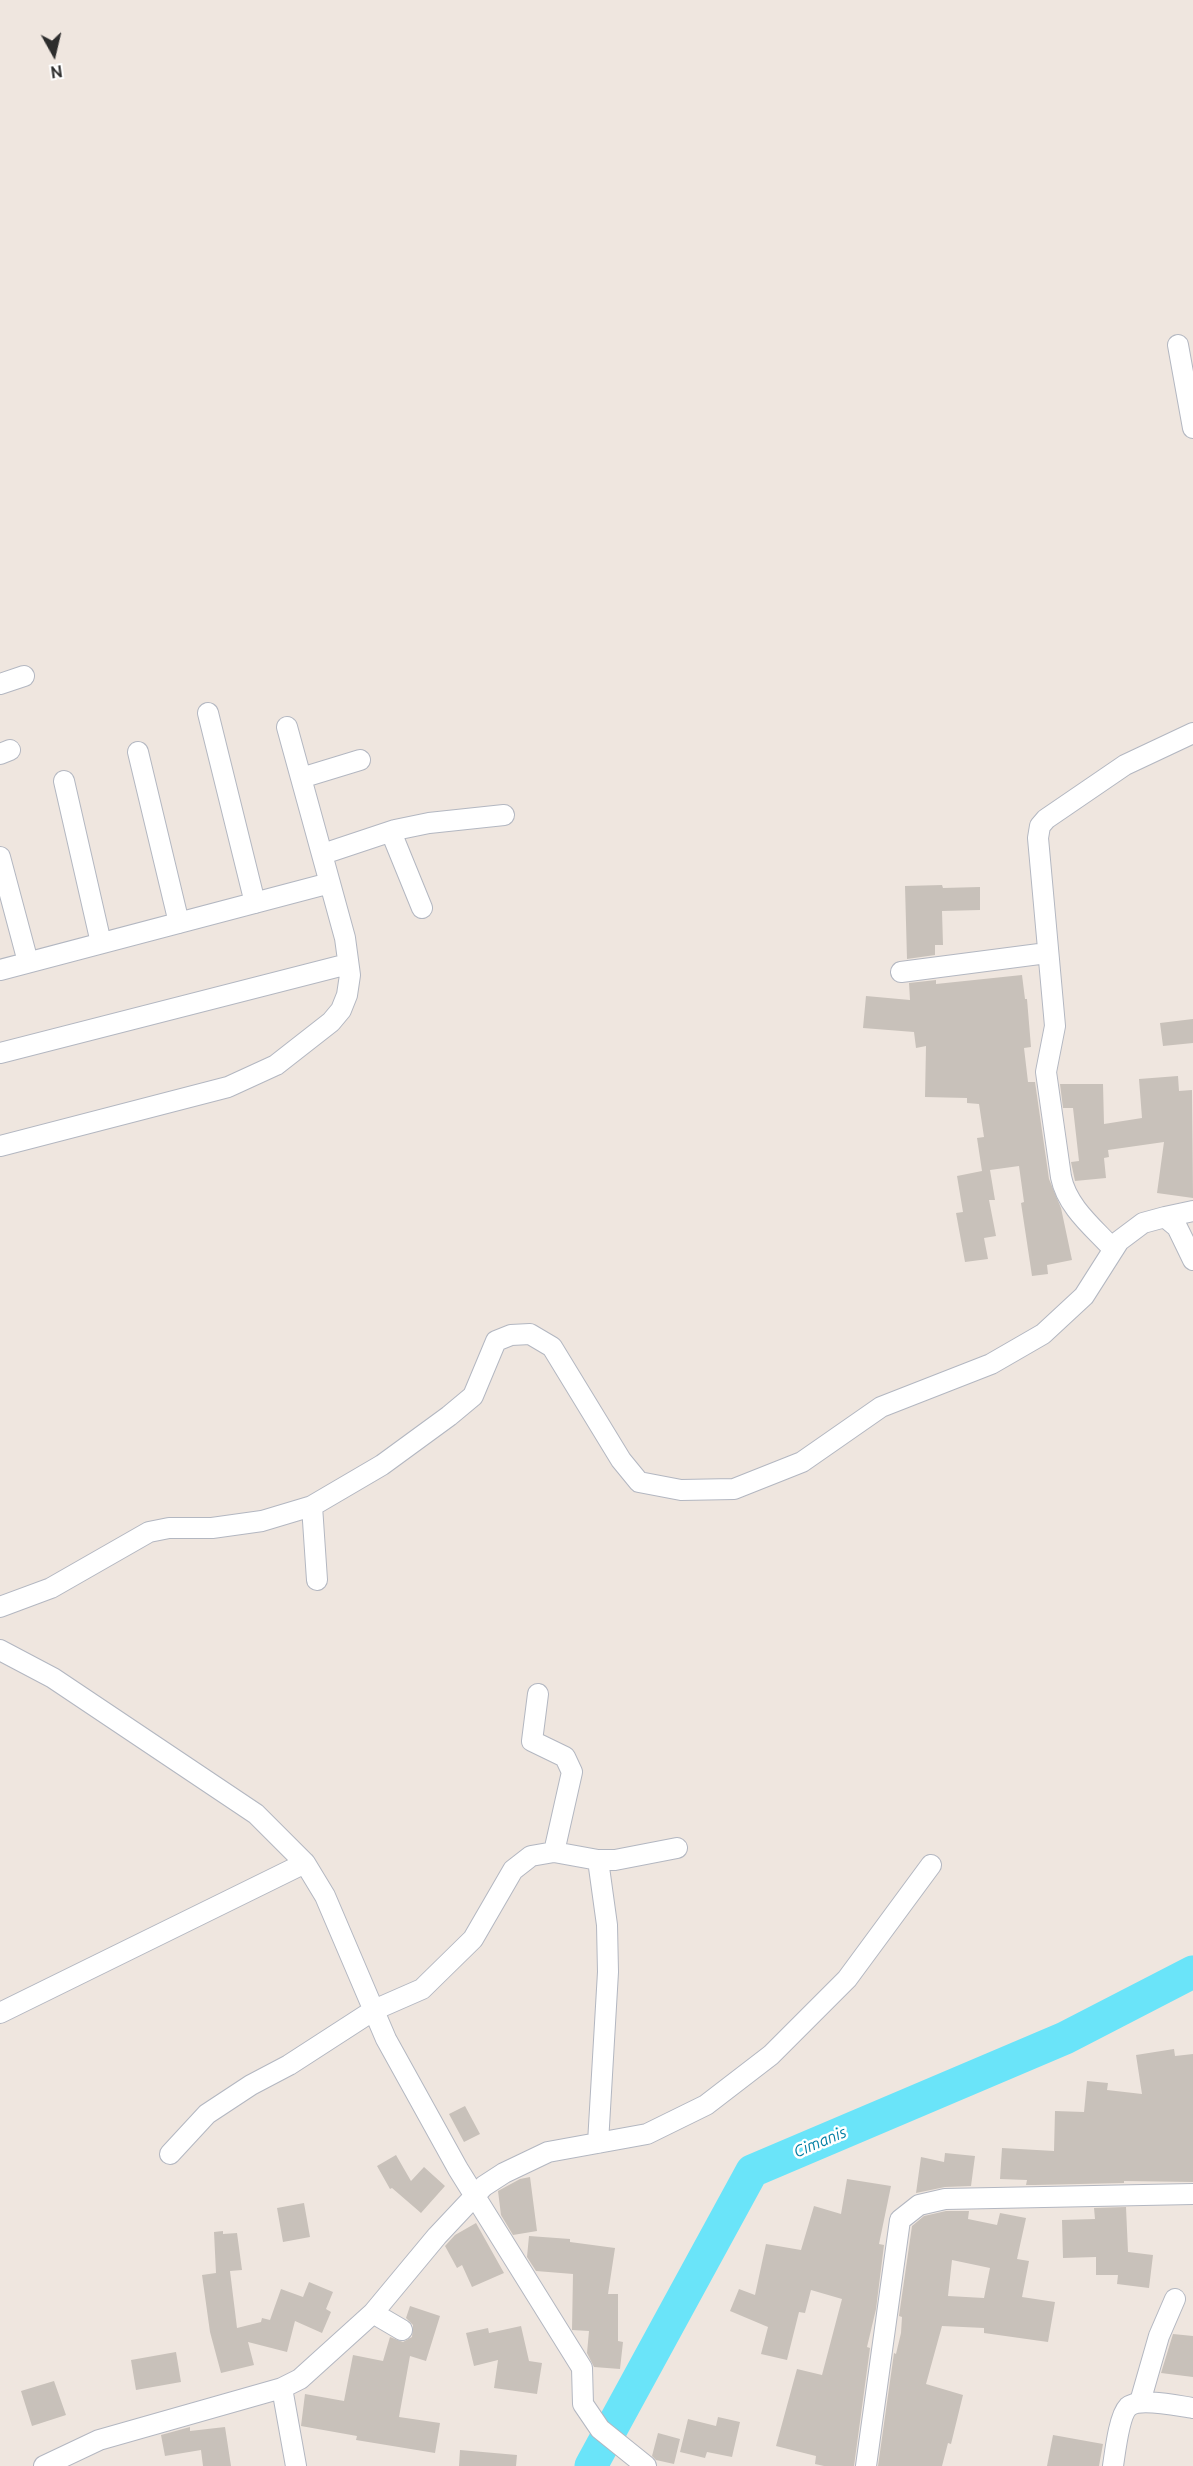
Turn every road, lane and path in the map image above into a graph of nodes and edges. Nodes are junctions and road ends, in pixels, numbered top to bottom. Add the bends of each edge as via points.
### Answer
1 (1178, 345) dead end
2 (1193, 428) edge
3 (24, 676) dead end
4 (0, 684) edge
5 (208, 713) dead end
6 (287, 728) dead end
7 (1193, 734) edge
8 (138, 752) dead end
9 (360, 760) dead end
10 (301, 778) junction
11 (64, 781) dead end
12 (504, 814) dead end
13 (391, 832) junction
14 (323, 855) junction
15 (0, 857) edge
16 (330, 883) junction
17 (255, 903) junction
18 (422, 908) dead end
19 (179, 923) junction
20 (101, 943) junction
21 (1047, 953) junction
22 (28, 962) junction
23 (348, 964) junction
24 (0, 970) edge
25 (901, 972) dead end
26 (0, 1053) edge
27 (0, 1146) edge
28 (1193, 1211) edge
29 (1165, 1216) junction
30 (1113, 1249) junction
31 (1193, 1260) edge
32 (312, 1506) junction
33 (317, 1580) dead end
34 (0, 1607) edge
35 (0, 1650) edge
36 (538, 1694) dead end
37 (677, 1848) dead end
38 (554, 1852) junction
39 (598, 1860) junction
40 (304, 1863) junction
41 (931, 1865) dead end
42 (374, 2010) junction
43 (0, 2013) edge
44 (598, 2144) junction
45 (170, 2154) dead end
46 (468, 2183) junction
47 (1193, 2194) edge
48 (1175, 2299) dead end
49 (373, 2313) junction
50 (402, 2330) dead end
51 (282, 2388) junction
52 (1140, 2402) junction
53 (1193, 2408) edge
54 (44, 2466) edge
55 (296, 2466) edge
56 (646, 2466) edge
57 (866, 2466) edge
58 (1113, 2466) edge

1 - 2 street
3 - 4 street
5 - 17 street
6 - 10 street
7 - 21 street via 1125,765 1040,826
8 - 19 street
9 - 10 street
10 - 14 street
11 - 20 street
12 - 13 street
13 - 14 street
13 - 18 street
14 - 16 street
15 - 22 street
16 - 17 street
16 - 23 street
17 - 19 street
19 - 20 street
20 - 22 street
21 - 25 street
21 - 30 street via 1055,1026 1046,1072 1064,1192
22 - 24 street
23 - 26 street
23 - 27 street via 347,995 341,1010 276,1065 228,1087
28 - 29 street
29 - 30 street via 1143,1223
29 - 31 street via 1177,1227
30 - 32 street via 1084,1296 1043,1335 991,1364 881,1407 802,1462 734,1489 681,1490 639,1482 621,1460 552,1347 530,1334 495,1341 473,1396 382,1465
32 - 33 street
32 - 34 street via 262,1521 150,1532 51,1588
35 - 40 street via 53,1678 256,1814
36 - 38 street via 532,1741 565,1757 572,1772
37 - 39 street
38 - 39 street
38 - 42 street via 531,1856 513,1870 473,1939 422,1989
39 - 44 street via 607,1925 608,1972
40 - 42 street via 324,1896
40 - 43 street
41 - 44 street via 847,1979 771,2055 706,2105 647,2134
42 - 45 street via 207,2114
42 - 46 street via 386,2039
44 - 46 street via 548,2152 484,2186
46 - 49 street via 438,2236
46 - 56 street via 582,2368 583,2404 600,2429
47 - 57 street via 945,2199 919,2205 900,2220
48 - 52 street via 1159,2336
49 - 50 street
49 - 51 street via 300,2379
51 - 54 street via 99,2440
51 - 55 street
52 - 53 street
52 - 58 street via 1128,2407 1122,2419

